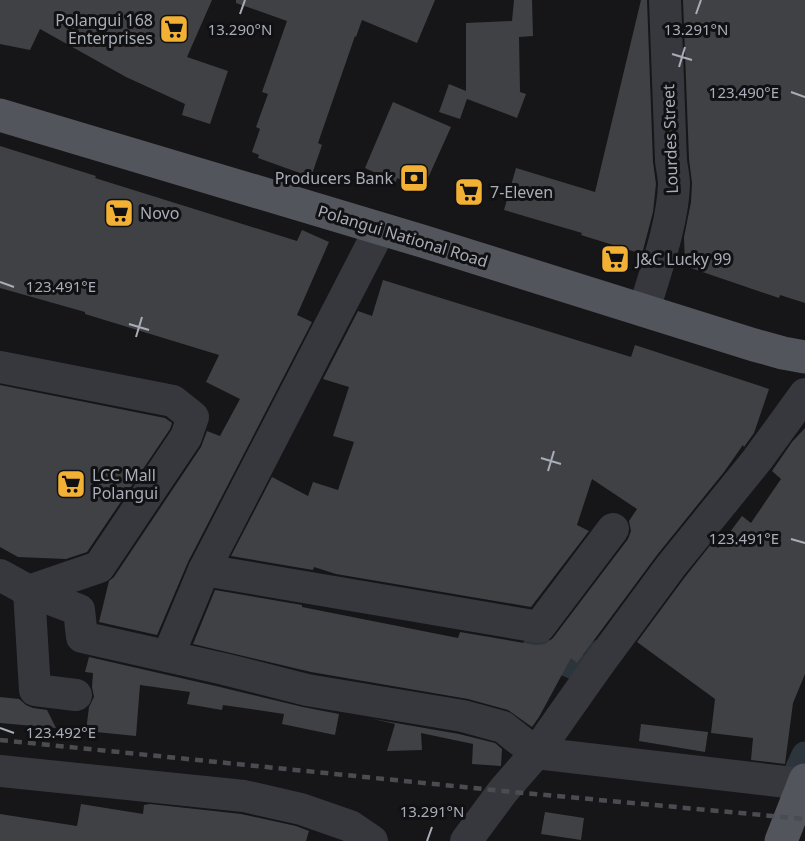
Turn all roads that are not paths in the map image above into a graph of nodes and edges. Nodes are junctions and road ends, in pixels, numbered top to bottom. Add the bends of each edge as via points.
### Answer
1 (665, 0) edge
2 (0, 115) edge
3 (380, 229) junction
4 (644, 310) junction
5 (805, 357) edge
6 (0, 366) edge
7 (805, 394) edge
8 (614, 530) dead end
9 (204, 570) junction
10 (0, 575) edge
11 (29, 591) junction
12 (168, 656) junction
13 (76, 695) dead end
14 (536, 753) junction
15 (0, 771) edge
16 (804, 782) edge
17 (372, 841) edge
18 (466, 841) edge
19 (782, 841) edge

1 - 4 street, Lourdes Street via 674,184 670,214
2 - 3 main road, Polangui National Road
3 - 4 main road, Polangui National Road
3 - 9 street
4 - 5 main road, Polangui National Road
6 - 11 street via 173,400 192,417 186,437 99,567
7 - 14 street via 671,566
8 - 9 street via 539,627
9 - 12 street
10 - 11 street
11 - 12 street via 79,610 82,637
11 - 13 street via 35,690
12 - 14 street via 307,690 483,721 503,727
14 - 16 street
14 - 18 street
15 - 17 street via 244,796 301,809 350,826
16 - 19 main road

